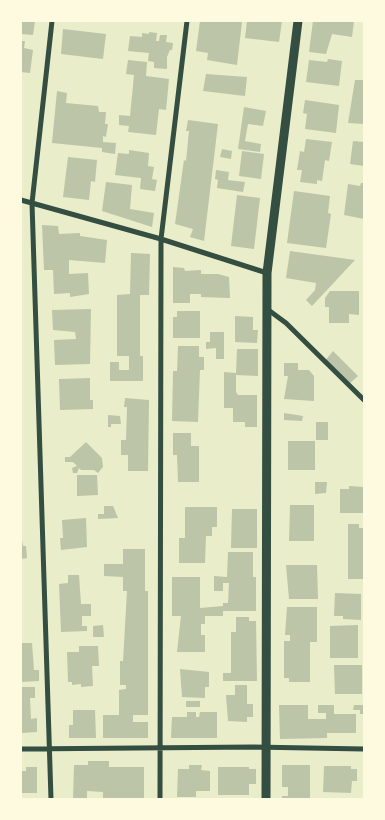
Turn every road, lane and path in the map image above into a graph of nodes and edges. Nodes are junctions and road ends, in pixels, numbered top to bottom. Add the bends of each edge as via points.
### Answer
1 (52, 21) edge
2 (187, 21) edge
3 (298, 21) edge
4 (21, 200) edge
5 (32, 203) junction
6 (161, 239) junction
7 (267, 273) junction
8 (266, 309) junction
9 (364, 400) edge
10 (159, 747) junction
11 (266, 747) junction
12 (51, 748) junction
13 (21, 749) edge
14 (364, 749) edge
15 (51, 799) edge
16 (160, 799) edge
17 (266, 799) edge

1 - 5 street
2 - 6 street
3 - 7 street
4 - 5 street
5 - 6 street
5 - 12 street
6 - 7 street
6 - 10 street
7 - 8 street
8 - 9 street via 286,323
8 - 11 street
10 - 11 street
10 - 12 street
10 - 16 street
11 - 14 street
11 - 17 street
12 - 13 street
12 - 15 street

